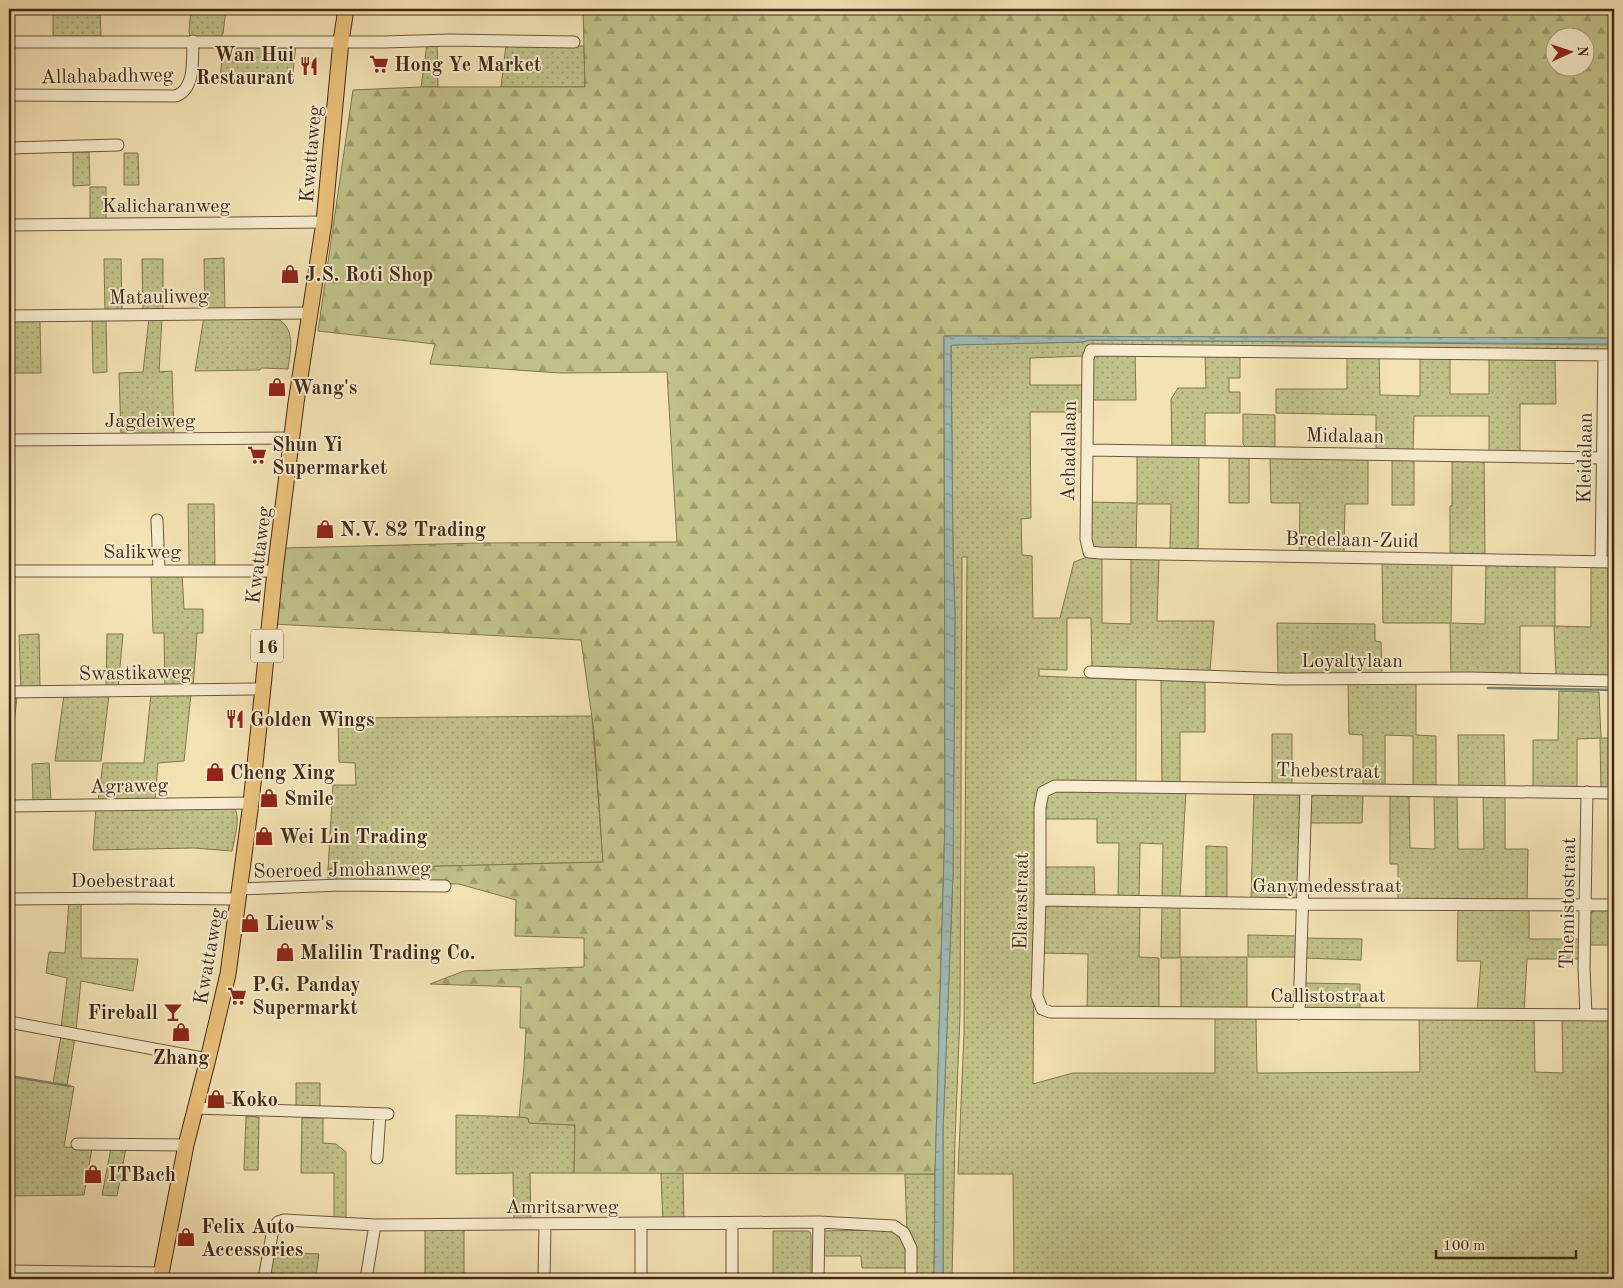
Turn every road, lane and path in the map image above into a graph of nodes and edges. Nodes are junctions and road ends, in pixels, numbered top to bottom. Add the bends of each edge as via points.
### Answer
1 (346, 9) edge
2 (193, 41) junction
3 (341, 41) junction
4 (9, 42) edge
5 (574, 42) dead end
6 (9, 94) edge
7 (118, 145) dead end
8 (9, 148) edge
9 (324, 222) junction
10 (9, 224) edge
11 (310, 313) junction
12 (9, 316) edge
13 (1609, 355) edge
14 (292, 438) junction
15 (9, 440) edge
16 (1087, 450) junction
17 (1602, 458) junction
18 (157, 520) dead end
19 (1089, 552) joint
20 (1601, 561) junction
21 (1614, 562) edge
22 (9, 570) edge
23 (159, 570) junction
24 (275, 571) junction
25 (1090, 672) dead end
26 (1614, 681) edge
27 (262, 689) junction
28 (9, 692) edge
29 (1306, 789) junction
30 (1043, 792) joint
31 (1587, 792) junction
32 (1614, 793) edge
33 (251, 803) junction
34 (9, 806) edge
35 (445, 886) dead end
36 (239, 894) junction
37 (9, 899) edge
38 (1040, 900) junction
39 (1304, 904) junction
40 (1586, 905) junction
41 (1614, 905) edge
42 (1042, 1009) joint
43 (1300, 1014) junction
44 (1586, 1015) junction
45 (1614, 1015) edge
46 (9, 1022) edge
47 (208, 1059) junction
48 (194, 1108) junction
49 (78, 1144) dead end
50 (186, 1145) junction
51 (377, 1158) dead end
52 (819, 1222) junction
53 (545, 1224) junction
54 (641, 1224) junction
55 (732, 1224) junction
56 (374, 1225) junction
57 (9, 1271) edge
58 (81, 1276) edge
59 (161, 1276) edge
60 (264, 1279) edge
61 (366, 1279) edge
62 (544, 1279) edge
63 (641, 1279) edge
64 (732, 1279) edge
65 (818, 1279) edge
66 (911, 1279) edge

1 - 3 main road, Kwattaweg / 16
2 - 3 street
2 - 4 street
2 - 6 street, Allahabadhweg via 190,83 183,93 176,96
3 - 5 street
3 - 9 main road, Kwattaweg / 16
7 - 8 street
9 - 10 street, Kalicharanweg
9 - 11 main road, Kwattaweg / 16
11 - 12 street, Matauliweg
11 - 14 main road, Kwattaweg / 16
13 - 16 street, Achadalaan via 1091,350 1088,358
13 - 17 street, Kleidalaan
14 - 15 street, Jagdeiweg
14 - 24 main road, Kwattaweg / 16
16 - 17 street, Midalaan
16 - 19 street, Achadalaan via 1086,539
17 - 20 street, Kleidalaan
18 - 23 street
19 - 20 street, Bredelaan-Zuid
20 - 21 street, Bredelaan-Zuid
22 - 23 street, Salikweg
23 - 24 street, Salikweg
24 - 27 main road, Kwattaweg / 16
25 - 26 street, Loyaltylaan via 1284,679
27 - 28 street, Swastikaweg
27 - 33 main road, Kwattaweg / 16
29 - 30 street, Thebestraat via 1055,786
29 - 31 street, Thebestraat
29 - 39 street
30 - 38 street, Elarastraat via 1040,808
31 - 32 street, Thebestraat
31 - 40 street, Themistostraat
33 - 34 street, Agraweg
33 - 36 main road, Kwattaweg / 16
35 - 36 street, Soeroed Jmohanweg via 340,885
36 - 37 street, Doebestraat
36 - 47 main road, Kwattaweg / 16 via 228,974
38 - 39 street, Ganymedesstraat
38 - 42 street, Elarastraat via 1037,996
39 - 40 street, Ganymedesstraat
39 - 43 street
40 - 41 street, Ganymedesstraat
40 - 44 street, Themistostraat
42 - 43 street, Callistostraat via 1060,1013
43 - 44 street, Callistostraat
44 - 45 street, Callistostraat
46 - 47 street
47 - 48 main road, Kwattaweg / 16
48 - 50 main road, Kwattaweg / 16
48 - 51 street via 384,1114
49 - 50 street
50 - 59 main road, Kwattaweg / 16
52 - 55 street, Amritsarweg
52 - 65 street
52 - 66 street, Amritsarweg via 894,1226 904,1233 911,1248
53 - 54 street, Amritsarweg
53 - 56 street, Amritsarweg
53 - 62 street
54 - 55 street, Amritsarweg
54 - 63 street
55 - 64 street
56 - 60 street, Amritsarweg via 278,1222 273,1229
56 - 61 street
57 - 58 street
58 - 59 street

